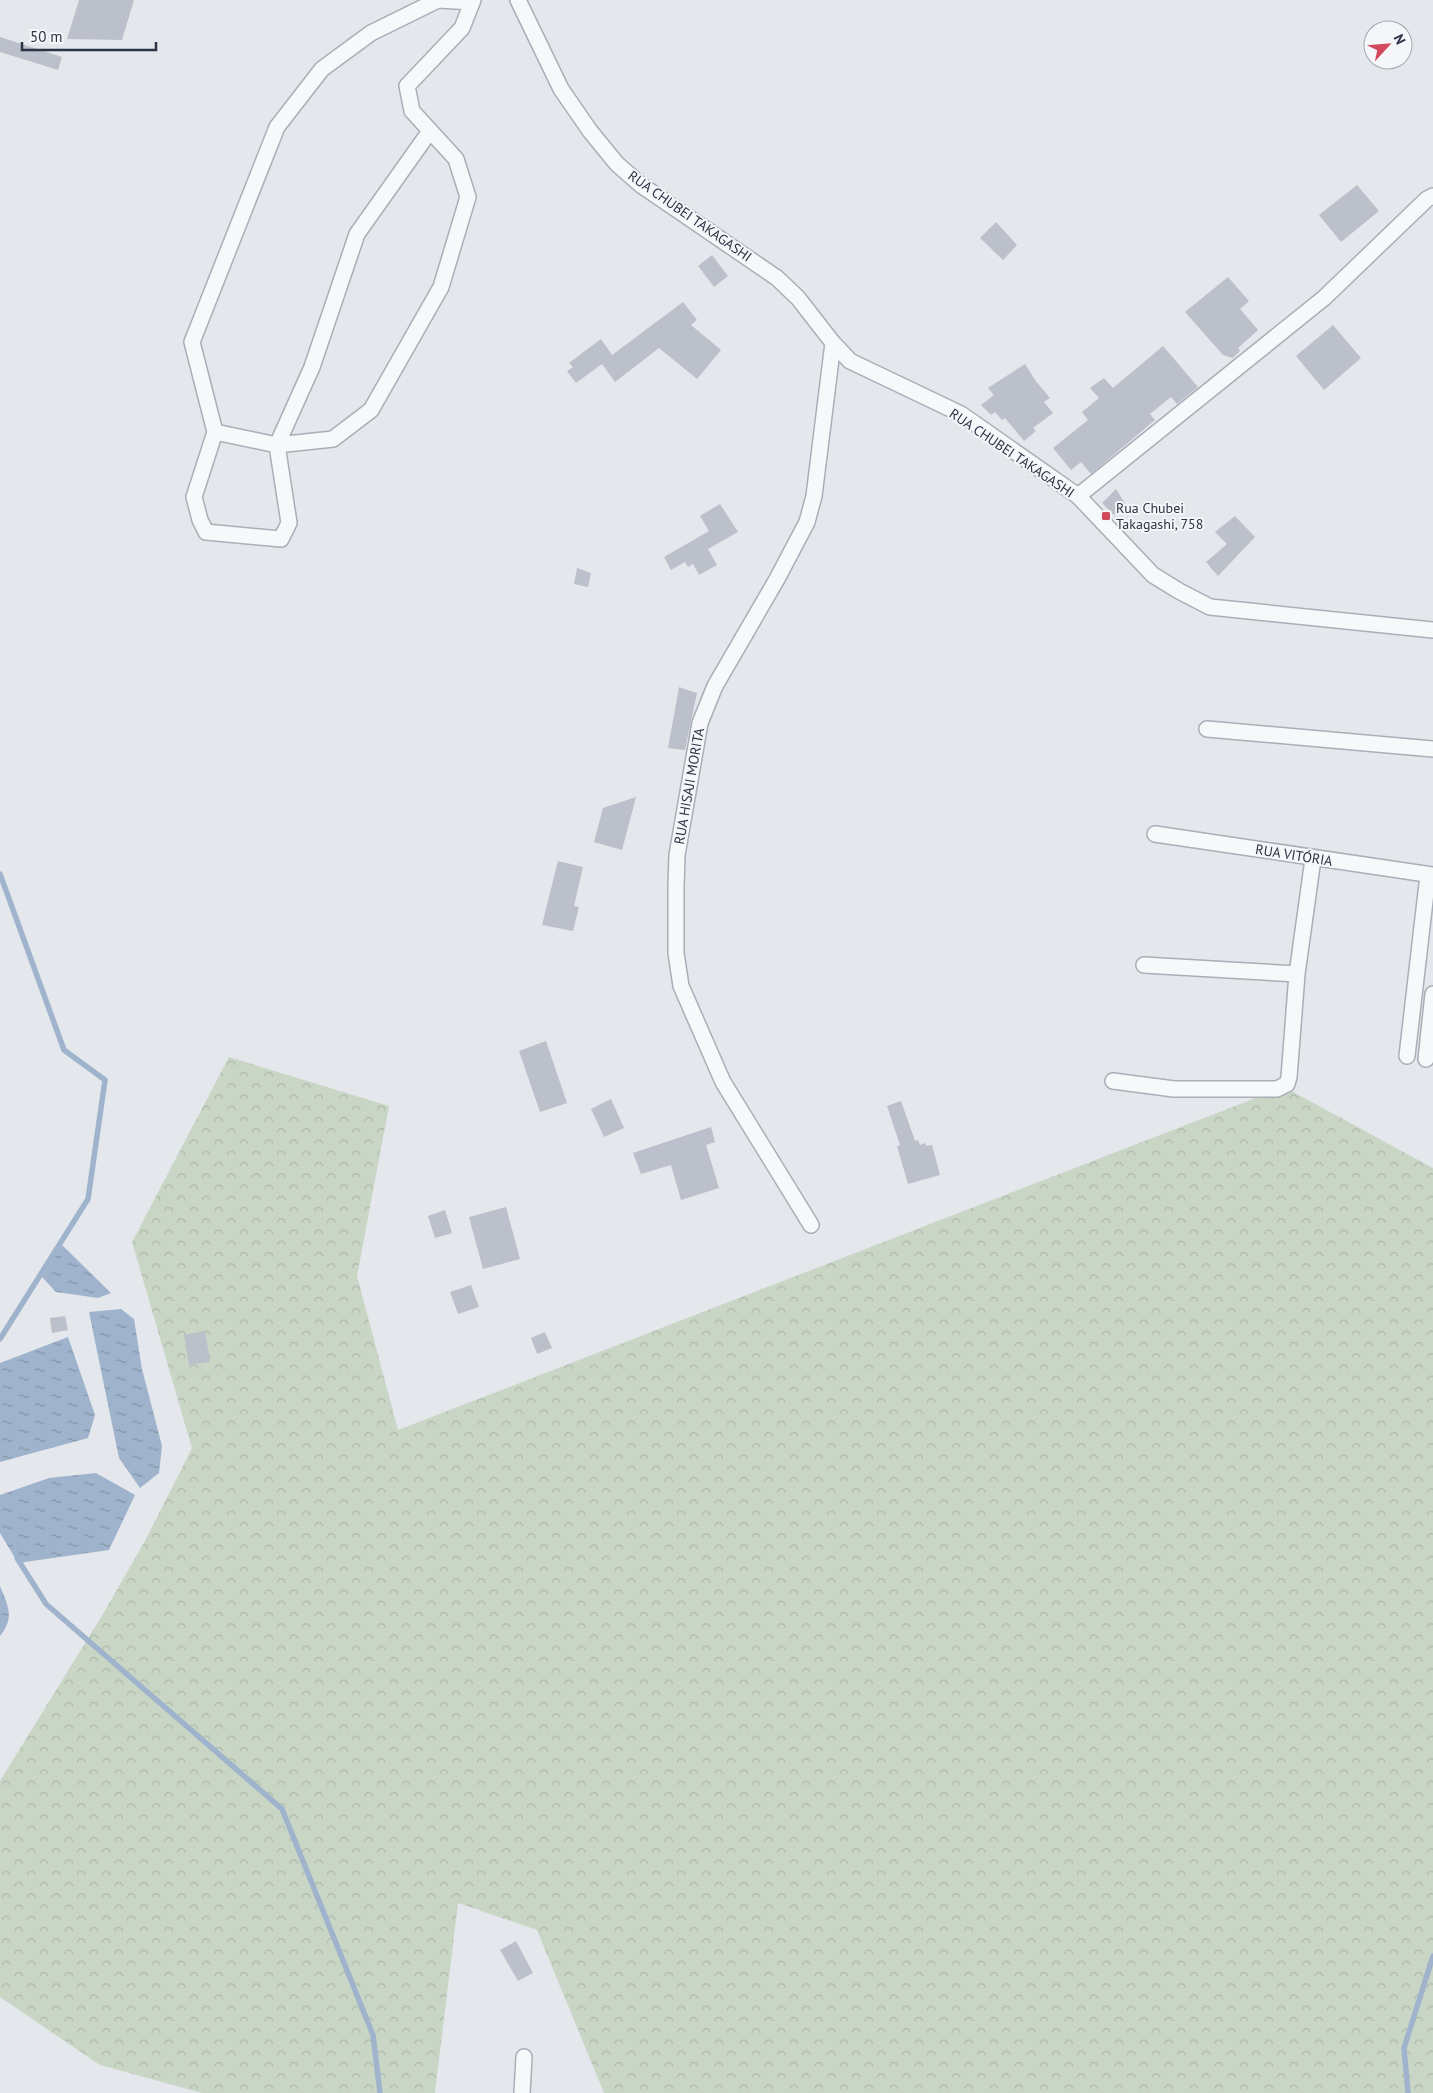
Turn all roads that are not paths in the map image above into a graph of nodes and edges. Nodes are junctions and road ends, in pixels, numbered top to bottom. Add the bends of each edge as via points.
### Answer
1 (438, 0) edge
2 (518, 0) edge
3 (472, 1) edge
4 (430, 131) junction
5 (1433, 196) edge
6 (833, 343) junction
7 (215, 432) junction
8 (277, 445) junction
9 (1078, 496) junction
10 (1433, 630) edge
11 (1207, 729) dead end
12 (1433, 749) edge
13 (1155, 834) dead end
14 (1313, 859) junction
15 (1430, 875) edge
16 (1144, 965) dead end
17 (1297, 974) junction
18 (1433, 994) edge
19 (1407, 1056) dead end
20 (1426, 1059) dead end
21 (1113, 1081) dead end
22 (811, 1225) dead end
23 (524, 2057) dead end
24 (522, 2093) edge

1 - 3 street
1 - 7 street via 371,33 322,69 277,127 192,342
2 - 6 street, RUA CHUBEI TAKAGASHI via 561,89 617,164 641,185 776,278 798,298
3 - 4 street via 462,28 407,86 412,111
4 - 8 street via 357,234 312,367
4 - 8 street via 456,159 468,197 441,287 371,410 333,439
5 - 9 street via 1324,298
6 - 9 street, RUA CHUBEI TAKAGASHI via 850,361 961,414
6 - 22 street, RUA HISAJI MORITA via 814,496 807,522 715,686 700,723 676,855 676,953 681,986 723,1082
7 - 8 street
7 - 8 street via 194,497 206,532 282,539 289,523
9 - 10 street, RUA CHUBEI TAKAGASHI via 1153,575 1210,607
11 - 12 street
13 - 14 street, RUA VITÓRIA
14 - 15 street, RUA VITÓRIA
14 - 17 street
15 - 19 street
16 - 17 street
17 - 21 street via 1289,1077 1281,1088 1174,1089
18 - 20 street
23 - 24 street

